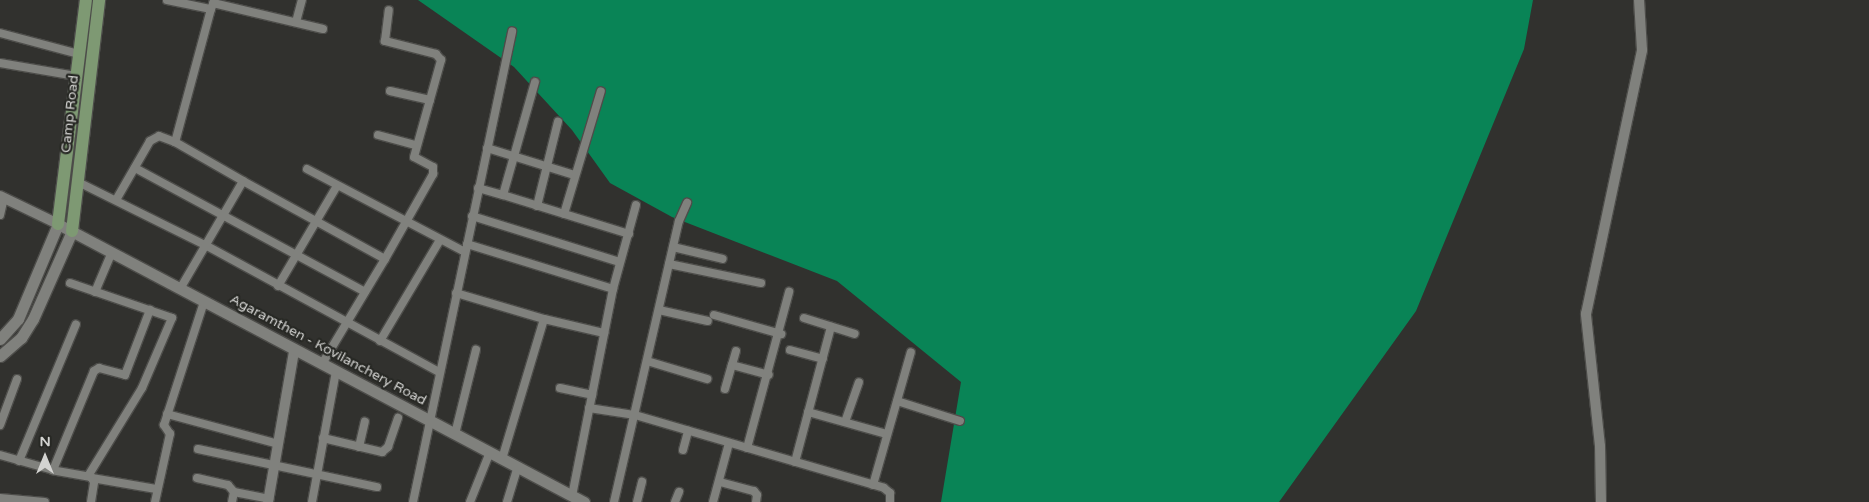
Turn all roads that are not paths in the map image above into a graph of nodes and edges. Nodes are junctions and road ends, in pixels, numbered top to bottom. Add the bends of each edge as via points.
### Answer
1 (86, 0) edge
2 (99, 0) edge
3 (167, 0) edge
4 (302, 0) edge
5 (1639, 0) edge
6 (213, 4) edge
7 (389, 10) dead end
8 (296, 22) junction
9 (322, 29) dead end
10 (512, 31) dead end
11 (0, 33) edge
12 (79, 54) junction
13 (0, 63) edge
14 (76, 76) junction
15 (535, 82) dead end
16 (390, 90) dead end
17 (601, 91) dead end
18 (430, 100) junction
19 (558, 122) dead end
20 (378, 134) dead end
21 (175, 142) junction
22 (416, 144) junction
23 (487, 148) junction
24 (513, 157) junction
25 (547, 167) junction
26 (135, 168) junction
27 (307, 169) dead end
28 (574, 175) junction
29 (243, 180) junction
30 (78, 182) junction
31 (337, 186) junction
32 (478, 188) junction
33 (503, 195) junction
34 (2, 197) edge
35 (116, 200) junction
36 (687, 203) dead end
37 (636, 205) dead end
38 (537, 206) junction
39 (564, 214) junction
40 (0, 215) edge
41 (225, 215) junction
42 (472, 216) junction
43 (316, 221) junction
44 (407, 223) junction
45 (58, 224) junction
46 (72, 231) junction
47 (629, 234) junction
48 (440, 240) junction
49 (207, 246) junction
50 (673, 247) junction
51 (466, 248) junction
52 (112, 252) junction
53 (297, 255) junction
54 (385, 259) junction
55 (723, 259) dead end
56 (620, 262) junction
57 (669, 264) junction
58 (70, 283) dead end
59 (761, 283) dead end
60 (278, 286) junction
61 (180, 289) junction
62 (613, 289) junction
63 (95, 292) junction
64 (365, 292) junction
65 (456, 292) junction
66 (790, 292) dead end
67 (204, 302) junction
68 (150, 310) junction
69 (659, 310) junction
70 (804, 318) dead end
71 (544, 319) junction
72 (76, 324) dead end
73 (347, 324) junction
74 (831, 327) junction
75 (604, 334) junction
76 (781, 334) junction
77 (855, 334) dead end
78 (0, 339) edge
79 (380, 340) junction
80 (476, 350) dead end
81 (790, 350) dead end
82 (294, 351) junction
83 (736, 351) dead end
84 (912, 352) dead end
85 (0, 356) edge
86 (822, 359) junction
87 (647, 361) junction
88 (322, 364) junction
89 (732, 365) junction
90 (336, 371) junction
91 (439, 372) junction
92 (769, 375) junction
93 (17, 379) dead end
94 (707, 380) dead end
95 (860, 382) dead end
96 (560, 388) dead end
97 (725, 389) dead end
98 (592, 394) junction
99 (897, 401) junction
100 (589, 408) junction
101 (808, 412) junction
102 (167, 414) junction
103 (635, 416) junction
104 (398, 418) dead end
105 (428, 420) junction
106 (960, 421) dead end
107 (365, 422) dead end
108 (845, 422) junction
109 (0, 425) edge
110 (688, 431) junction
111 (455, 434) junction
112 (888, 434) junction
113 (323, 438) junction
114 (729, 443) junction
115 (278, 444) junction
116 (359, 446) junction
117 (748, 448) junction
118 (198, 450) dead end
119 (683, 450) dead end
120 (490, 452) junction
121 (0, 455) edge
122 (502, 459) junction
123 (19, 461) junction
124 (795, 462) junction
125 (274, 466) junction
126 (518, 467) junction
127 (53, 470) junction
128 (316, 476) junction
129 (90, 477) junction
130 (197, 478) dead end
131 (642, 482) dead end
132 (720, 482) junction
133 (873, 485) junction
134 (377, 487) dead end
135 (156, 489) junction
136 (234, 492) junction
137 (679, 492) dead end
138 (570, 497) edge
139 (0, 498) edge
140 (268, 500) edge
141 (45, 502) edge
142 (91, 502) edge
143 (154, 502) edge
144 (232, 502) edge
145 (312, 502) edge
146 (413, 502) edge
147 (470, 502) edge
148 (507, 502) edge
149 (584, 502) edge
150 (614, 502) edge
151 (637, 502) edge
152 (675, 502) edge
153 (714, 502) edge
154 (756, 502) edge
155 (890, 502) edge
156 (1601, 502) edge

1 - 12 main road, Camp Road
2 - 30 main road, Camp Road
3 - 6 street
4 - 8 street
5 - 156 street via 1642,50 1586,314 1600,446
6 - 8 street
6 - 21 street
7 - 18 street via 385,41 440,57
8 - 9 street
10 - 23 street
11 - 12 street
12 - 14 main road, Camp Road
13 - 14 street
14 - 45 main road, Camp Road
15 - 24 street
16 - 18 street
17 - 28 street
18 - 22 street
19 - 25 street
20 - 22 street
21 - 26 street via 158,136 150,141
21 - 29 street
22 - 44 street via 416,161 433,170
23 - 24 street
23 - 32 street
24 - 25 street
24 - 33 street
25 - 28 street
25 - 38 street
26 - 35 street
26 - 41 street
27 - 31 street
28 - 39 street
29 - 41 street
29 - 43 street
30 - 35 street
30 - 46 main road, Camp Road
31 - 43 street
31 - 44 street
32 - 33 street
32 - 42 street
33 - 38 street
34 - 40 street
34 - 45 street
35 - 49 street
36 - 50 street
37 - 47 street
38 - 39 street
39 - 47 street
41 - 49 street
41 - 53 street
42 - 51 street
42 - 56 street
43 - 53 street
43 - 54 street
44 - 48 street
44 - 54 street
45 - 46 main road, Agaramthen - Kovilanchery Road
45 - 78 main road via 18,319
46 - 52 main road, Agaramthen - Kovilanchery Road
46 - 85 main road via 33,319 20,338
47 - 56 street
48 - 51 street
48 - 79 street
49 - 60 street
49 - 61 street
50 - 55 street
50 - 57 street
51 - 62 street
51 - 65 street
52 - 61 main road, Agaramthen - Kovilanchery Road
52 - 63 street
53 - 60 street
53 - 64 street
54 - 64 street
56 - 62 street
57 - 59 street
57 - 69 street
58 - 63 street
60 - 73 street
61 - 67 main road, Agaramthen - Kovilanchery Road
62 - 75 street
63 - 68 street
64 - 73 street
65 - 71 street
65 - 91 street
66 - 76 street
67 - 82 main road, Agaramthen - Kovilanchery Road
67 - 102 street
68 - 127 street via 125,375 99,368 94,371
68 - 129 street via 171,317 172,321 142,388
69 - 76 street
69 - 87 street
70 - 74 street
71 - 75 street
71 - 122 street
72 - 123 street
73 - 79 street
73 - 88 street
74 - 77 street
74 - 86 street
75 - 98 street
76 - 92 street
79 - 91 street
80 - 111 street
81 - 86 street
82 - 88 main road, Agaramthen - Kovilanchery Road
82 - 115 street
83 - 89 street
84 - 99 street
86 - 101 street
87 - 94 street
87 - 103 street
88 - 90 main road, Agaramthen - Kovilanchery Road
89 - 92 street
89 - 97 street
90 - 105 main road, Agaramthen - Kovilanchery Road
90 - 113 street
91 - 105 street
92 - 117 street
93 - 109 street
95 - 108 street
96 - 98 street
98 - 100 street
99 - 106 street
99 - 112 street
100 - 103 street
100 - 138 street
101 - 108 street
101 - 124 street
102 - 115 street
102 - 135 street via 164,426 170,434
103 - 110 street
103 - 150 street
104 - 116 street via 386,451
105 - 111 main road, Agaramthen - Kovilanchery Road
105 - 146 street
107 - 116 street
108 - 112 street
110 - 114 street
110 - 119 street
111 - 120 main road, Agaramthen - Kovilanchery Road
112 - 133 street
113 - 116 street
113 - 128 street
114 - 117 street
114 - 132 street
115 - 125 street
117 - 124 street
118 - 125 street
120 - 122 main road, Agaramthen - Kovilanchery Road
120 - 147 street
121 - 123 street
122 - 126 main road, Agaramthen - Kovilanchery Road
123 - 127 street
124 - 133 street
125 - 128 street
125 - 140 street
126 - 138 main road, Agaramthen - Kovilanchery Road
126 - 148 street
127 - 129 street
128 - 134 street
128 - 145 street
129 - 135 street
129 - 142 street
130 - 136 street via 228,484
131 - 151 street
132 - 153 street
132 - 154 street via 754,491
133 - 155 street via 890,494
135 - 143 street
136 - 140 street
136 - 144 street
137 - 152 street
138 - 149 main road, Agaramthen - Kovilanchery Road
139 - 141 street

